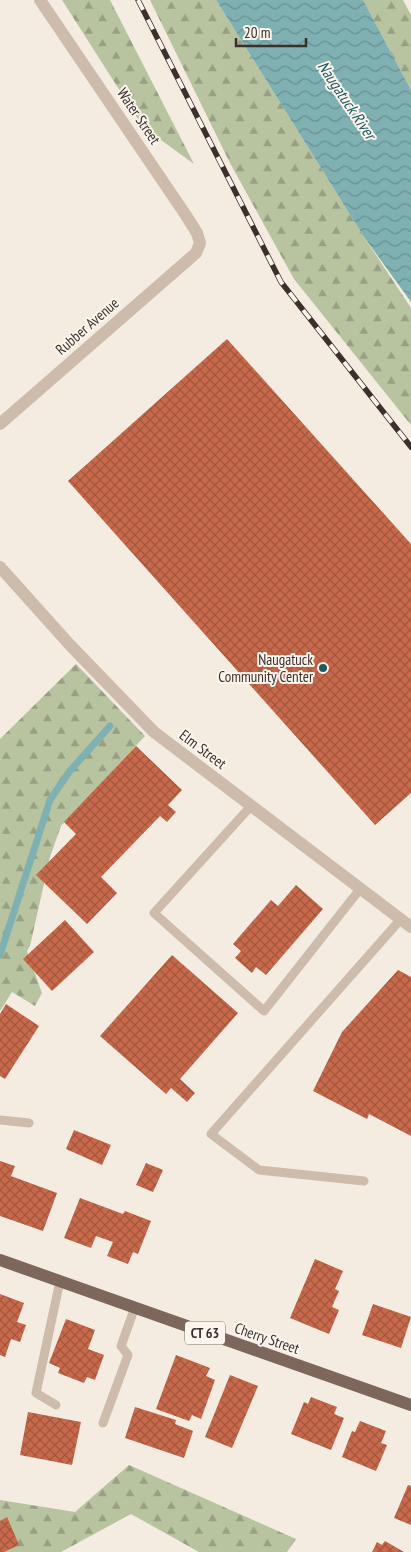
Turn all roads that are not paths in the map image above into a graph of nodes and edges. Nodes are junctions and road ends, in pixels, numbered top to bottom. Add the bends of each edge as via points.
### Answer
1 (40, 0) edge
2 (196, 253) joint
3 (0, 424) edge
4 (0, 568) edge
5 (251, 806) junction
6 (360, 889) junction
7 (406, 923) edge
8 (0, 1120) edge
9 (29, 1123) dead end
10 (364, 1181) dead end
11 (0, 1260) edge
12 (60, 1281) junction
13 (135, 1307) junction
14 (56, 1405) dead end
15 (411, 1405) edge
16 (103, 1422) dead end

1 - 2 street, Water Street via 197,233 200,243
2 - 3 street, Rubber Avenue
4 - 5 street, Elm Street via 154,732
5 - 6 street, Elm Street
5 - 6 lane via 154,913 264,1011
6 - 7 street, Elm Street
7 - 10 lane via 211,1134 259,1170
8 - 9 lane
11 - 12 main road, Cherry Street / CT 63
12 - 13 main road, Cherry Street / CT 63
12 - 14 lane via 36,1393
13 - 15 main road, Cherry Street / CT 63
13 - 16 lane via 121,1346 128,1355

